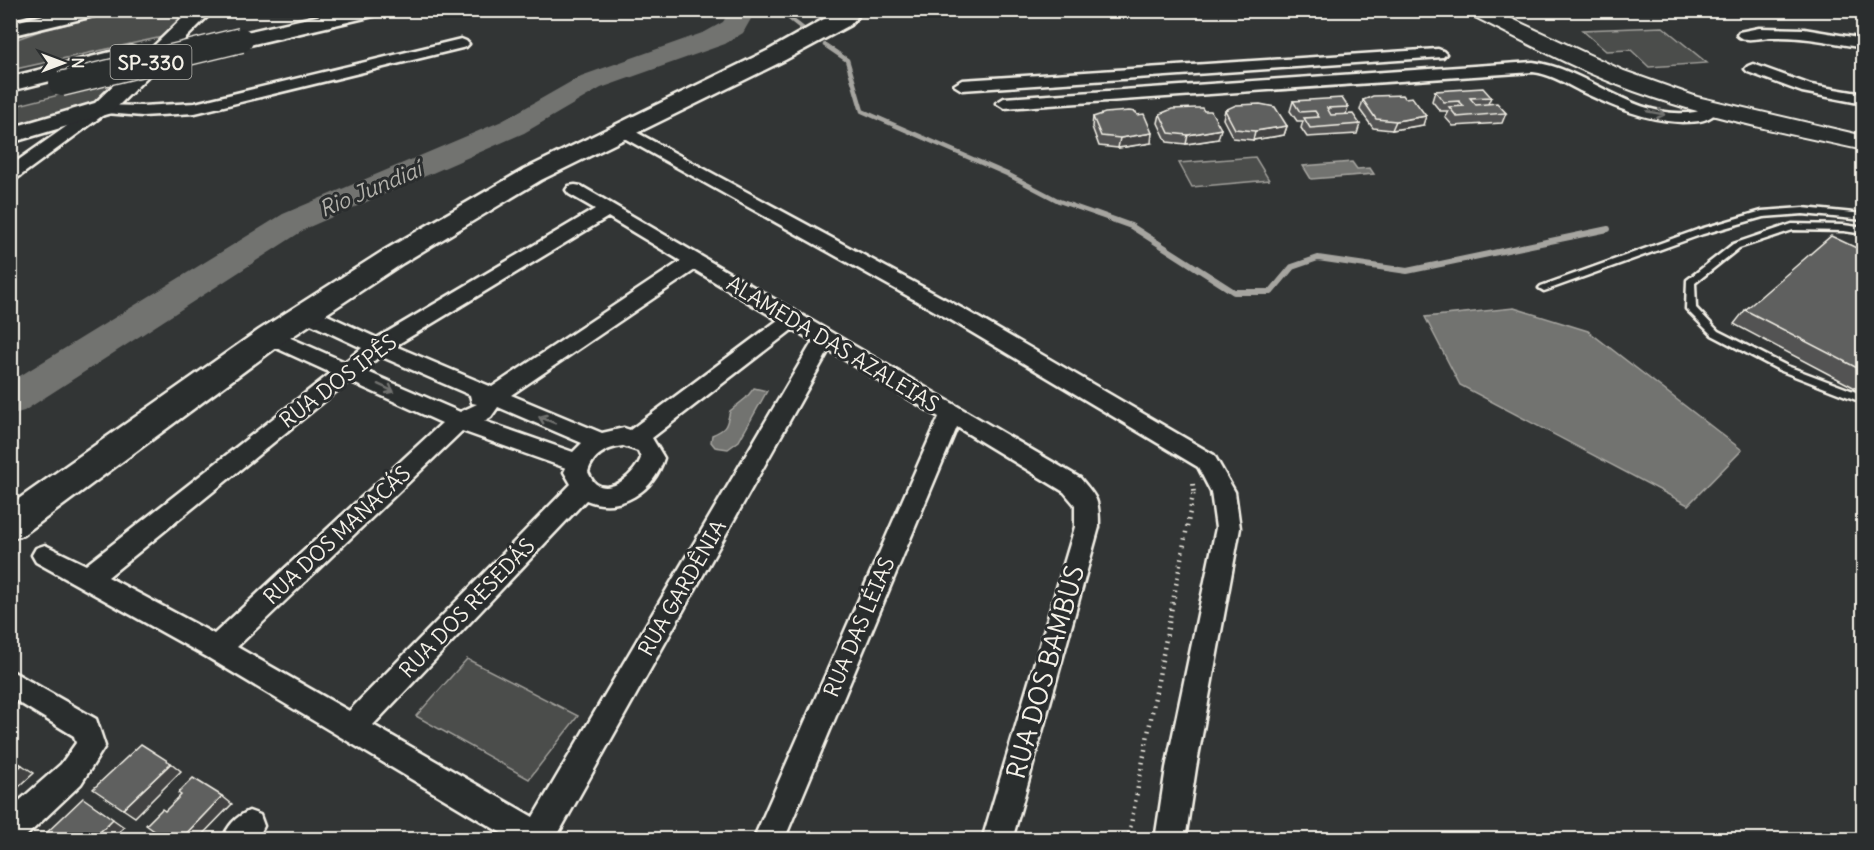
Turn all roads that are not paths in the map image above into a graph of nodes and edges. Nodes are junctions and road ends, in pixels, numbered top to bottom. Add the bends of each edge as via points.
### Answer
1 (42, 10) edge
2 (95, 10) edge
3 (319, 10) edge
4 (375, 10) edge
5 (853, 10) edge
6 (1476, 10) edge
7 (192, 16) edge
8 (10, 18) edge
9 (10, 30) edge
10 (242, 34) junction
11 (1744, 35) dead end
12 (461, 44) dead end
13 (1863, 44) edge
14 (130, 54) junction
15 (1753, 69) dead end
16 (1444, 73) junction
17 (10, 74) edge
18 (1625, 80) junction
19 (1021, 81) junction
20 (10, 84) edge
21 (962, 85) dead end
22 (1602, 95) junction
23 (10, 96) edge
24 (1863, 99) edge
25 (1027, 101) junction
26 (1004, 103) dead end
27 (103, 108) junction
28 (1711, 109) junction
29 (623, 130) junction
30 (10, 136) edge
31 (1863, 143) edge
32 (10, 175) edge
33 (575, 190) dead end
34 (607, 210) junction
35 (1863, 217) edge
36 (1863, 231) edge
37 (695, 261) junction
38 (1544, 288) dead end
39 (305, 313) junction
40 (792, 318) junction
41 (270, 337) junction
42 (825, 339) junction
43 (378, 347) junction
44 (346, 370) junction
45 (492, 397) junction
46 (1863, 399) edge
47 (951, 415) junction
48 (458, 421) junction
49 (635, 439) junction
50 (601, 442) junction
51 (581, 475) junction
52 (1088, 503) joint
53 (10, 525) edge
54 (45, 555) dead end
55 (87, 579) junction
56 (217, 649) junction
57 (10, 682) edge
58 (351, 728) junction
59 (10, 830) edge
60 (541, 838) edge
61 (768, 840) edge
62 (997, 840) edge
63 (1170, 840) edge

1 - 8 lane
2 - 9 main road
3 - 10 main road, SP-330
4 - 10 main road, SP-330
5 - 29 main road via 814,36
6 - 18 main road
7 - 27 main road
10 - 14 main road, SP-330
10 - 23 main road, SP-330, bridge
11 - 13 street via 1784,32
12 - 27 street via 195,108
14 - 17 main road
14 - 20 main road, SP-330
15 - 24 street via 1808,89
16 - 19 street via 1433,54
16 - 22 street via 1544,68
16 - 25 street
18 - 22 street via 1628,88 1624,92
18 - 28 main road
19 - 21 street
19 - 25 street
22 -> 28 street via 1645,111 1682,117
25 - 26 street
27 - 30 main road
27 - 32 street
28 - 31 main road
29 - 39 main road via 532,176
29 - 63 street via 958,315 1206,460 1220,479 1228,528
33 - 34 street, ALAMEDA DAS AZALEIAS
34 - 37 street, ALAMEDA DAS AZALEIAS
34 - 43 street, RUA DOS IPÊS
35 - 38 lane via 1803,211 1762,214
36 - 46 lane via 1792,227 1736,246 1690,282 1691,309 1715,333 1783,368
37 - 40 street, ALAMEDA DAS AZALEIAS
37 - 45 street, RUA DOS MANACÁS
39 - 41 main road
39 - 43 street
40 - 42 street, ALAMEDA DAS AZALEIAS
40 - 49 street
41 - 44 street
41 - 53 main road
42 - 47 street, ALAMEDA DAS AZALEIAS
42 - 60 street, RUA GARDÊNIA
43 - 44 street, RUA DOS IPÊS
43 - 45 street
44 -> 48 street
44 - 55 street, RUA DOS IPÊS
45 - 48 street, RUA DOS MANACÁS via 484,411
50 -> 45 street
47 - 52 street, ALAMEDA DAS AZALEIAS via 1072,485
47 - 61 street, RUA DAS LÉIAS
48 - 51 street
48 - 56 street, RUA DOS MANACÁS
49 - 50 street
49 - 51 street via 644,443 653,458 652,467 639,484 615,494 592,492
50 - 51 street via 583,455
51 - 58 street, RUA DOS RESEDÁS
52 - 62 street, RUA DOS BAMBUS via 1087,527
54 - 55 street
55 - 56 street
56 - 58 street
57 - 59 street via 86,728 91,746 71,774
58 - 60 street

